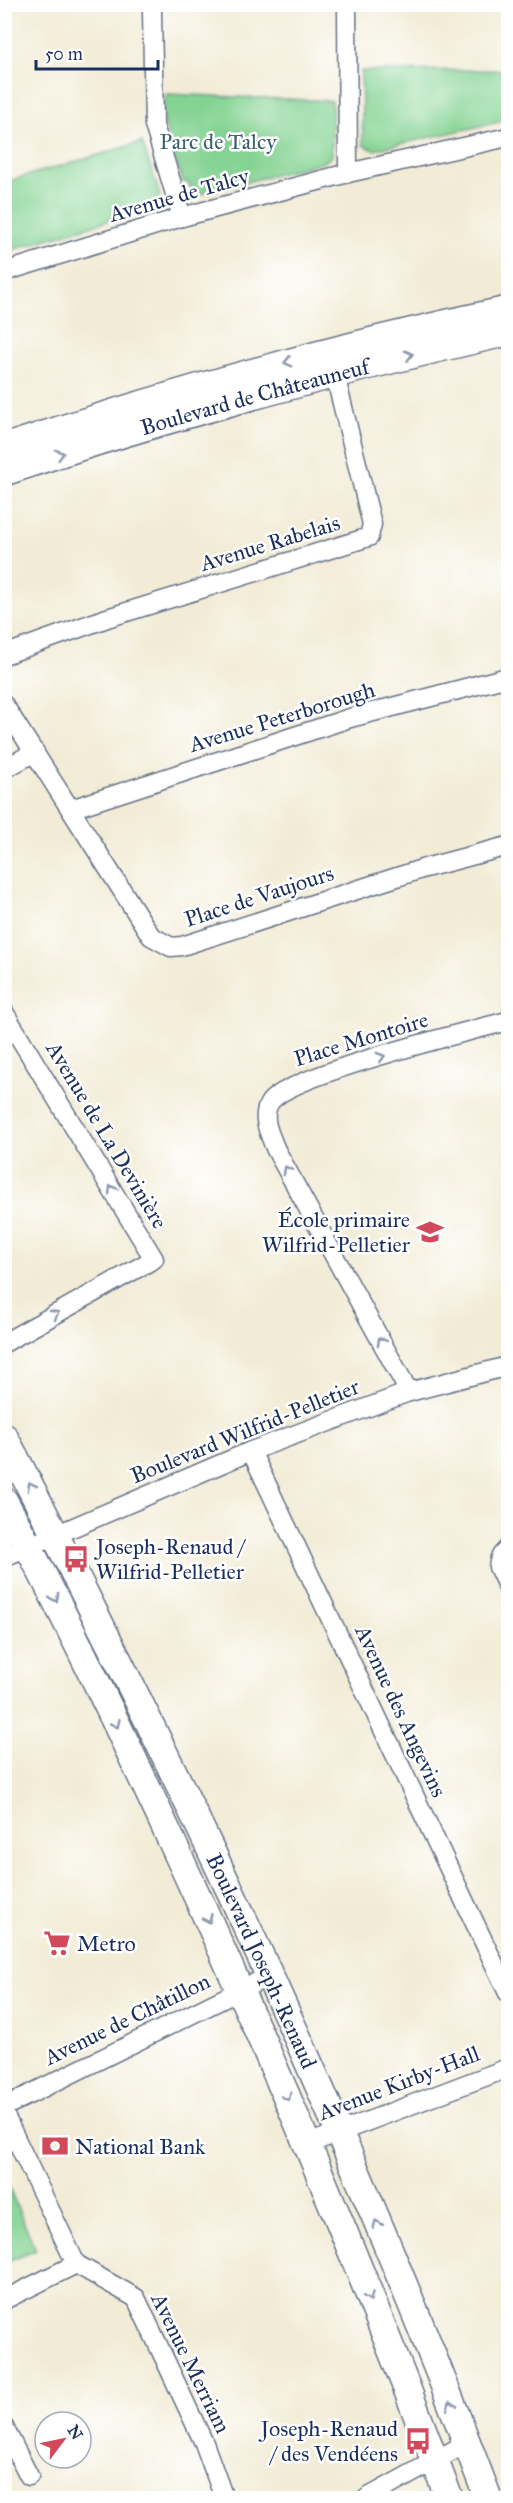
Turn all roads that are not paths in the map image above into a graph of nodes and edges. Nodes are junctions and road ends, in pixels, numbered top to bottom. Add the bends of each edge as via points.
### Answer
1 (347, 4) edge
2 (152, 11) dead end
3 (508, 137) edge
4 (348, 173) junction
5 (182, 217) junction
6 (4, 272) edge
7 (508, 317) edge
8 (331, 362) junction
9 (4, 448) edge
10 (4, 472) edge
11 (4, 655) edge
12 (508, 677) edge
13 (4, 705) edge
14 (34, 752) junction
15 (4, 769) edge
16 (71, 809) junction
17 (508, 846) edge
18 (4, 1012) edge
19 (508, 1022) edge
20 (4, 1343) edge
21 (508, 1366) edge
22 (409, 1392) junction
23 (4, 1437) edge
24 (251, 1451) junction
25 (4, 1501) edge
26 (57, 1534) junction
27 (28, 1545) junction
28 (508, 1548) edge
29 (4, 1557) edge
30 (508, 1588) edge
31 (117, 1658) junction
32 (91, 1671) junction
33 (193, 1808) junction
34 (164, 1824) junction
35 (271, 1975) junction
36 (241, 1989) junction
37 (508, 1992) edge
38 (508, 2068) edge
39 (4, 2107) edge
40 (4, 2114) edge
41 (339, 2131) junction
42 (308, 2144) junction
43 (76, 2264) junction
44 (4, 2300) edge
45 (4, 2427) edge
46 (467, 2443) junction
47 (435, 2460) junction
48 (29, 2476) dead end
49 (224, 2499) edge
50 (367, 2499) edge
51 (449, 2499) edge
52 (488, 2499) edge

1 - 4 street
2 - 5 street via 154,125
3 - 4 street, Avenue de Talcy
4 - 5 street, Avenue de Talcy
5 - 6 street, Avenue de Talcy
7 - 8 street, Boulevard de Châteauneuf
8 -> 9 street, Boulevard de Châteauneuf via 152,400
10 -> 8 street, Boulevard de Châteauneuf
8 - 11 street, Avenue Rabelais via 372,524 369,537 106,618
12 - 16 street, Avenue Peterborough via 350,718
13 - 14 street, Place de Vaujours
14 - 15 street
14 - 16 street, Place de Vaujours
16 - 17 street, Place de Vaujours via 150,936 171,946 182,946 425,868
20 -> 18 street, Avenue de La Devinière via 154,1258
22 -> 19 street, Place Montoire via 276,1149 265,1122 270,1102 291,1086 330,1071
21 - 22 street, Boulevard Wilfrid-Pelletier
22 - 24 street, Boulevard Wilfrid-Pelletier
26 -> 23 street, Boulevard Joseph-Renaud
24 - 26 street, Boulevard Wilfrid-Pelletier
24 - 37 street, Avenue des Angevins
25 - 27 street, Boulevard Joseph-Renaud
26 - 27 street, Boulevard Wilfrid-Pelletier
26 - 31 street, Boulevard Joseph-Renaud
27 - 29 street, Boulevard Wilfrid-Pelletier
27 -> 32 street, Boulevard Joseph-Renaud
28 - 30 street via 498,1567
31 - 32 street
31 - 33 street, Boulevard Joseph-Renaud
32 -> 34 street, Boulevard Joseph-Renaud
33 - 34 street
33 - 35 street, Boulevard Joseph-Renaud
34 -> 36 street, Boulevard Joseph-Renaud
35 - 36 street, Avenue de Châtillon
35 - 41 street, Boulevard Joseph-Renaud
36 - 39 street, Avenue de Châtillon
36 -> 42 street, Boulevard Joseph-Renaud
38 - 41 street, Avenue Kirby-Hall
40 - 43 street
41 - 42 street, Avenue Kirby-Hall
46 -> 41 street, Boulevard Joseph-Renaud
42 -> 47 street, Boulevard Joseph-Renaud
43 - 44 street
43 - 49 street, Avenue Merriam via 136,2298 204,2443
45 - 48 street
46 - 47 street
46 - 52 street, Boulevard Joseph-Renaud
47 - 50 street
47 - 51 street, Boulevard Joseph-Renaud

